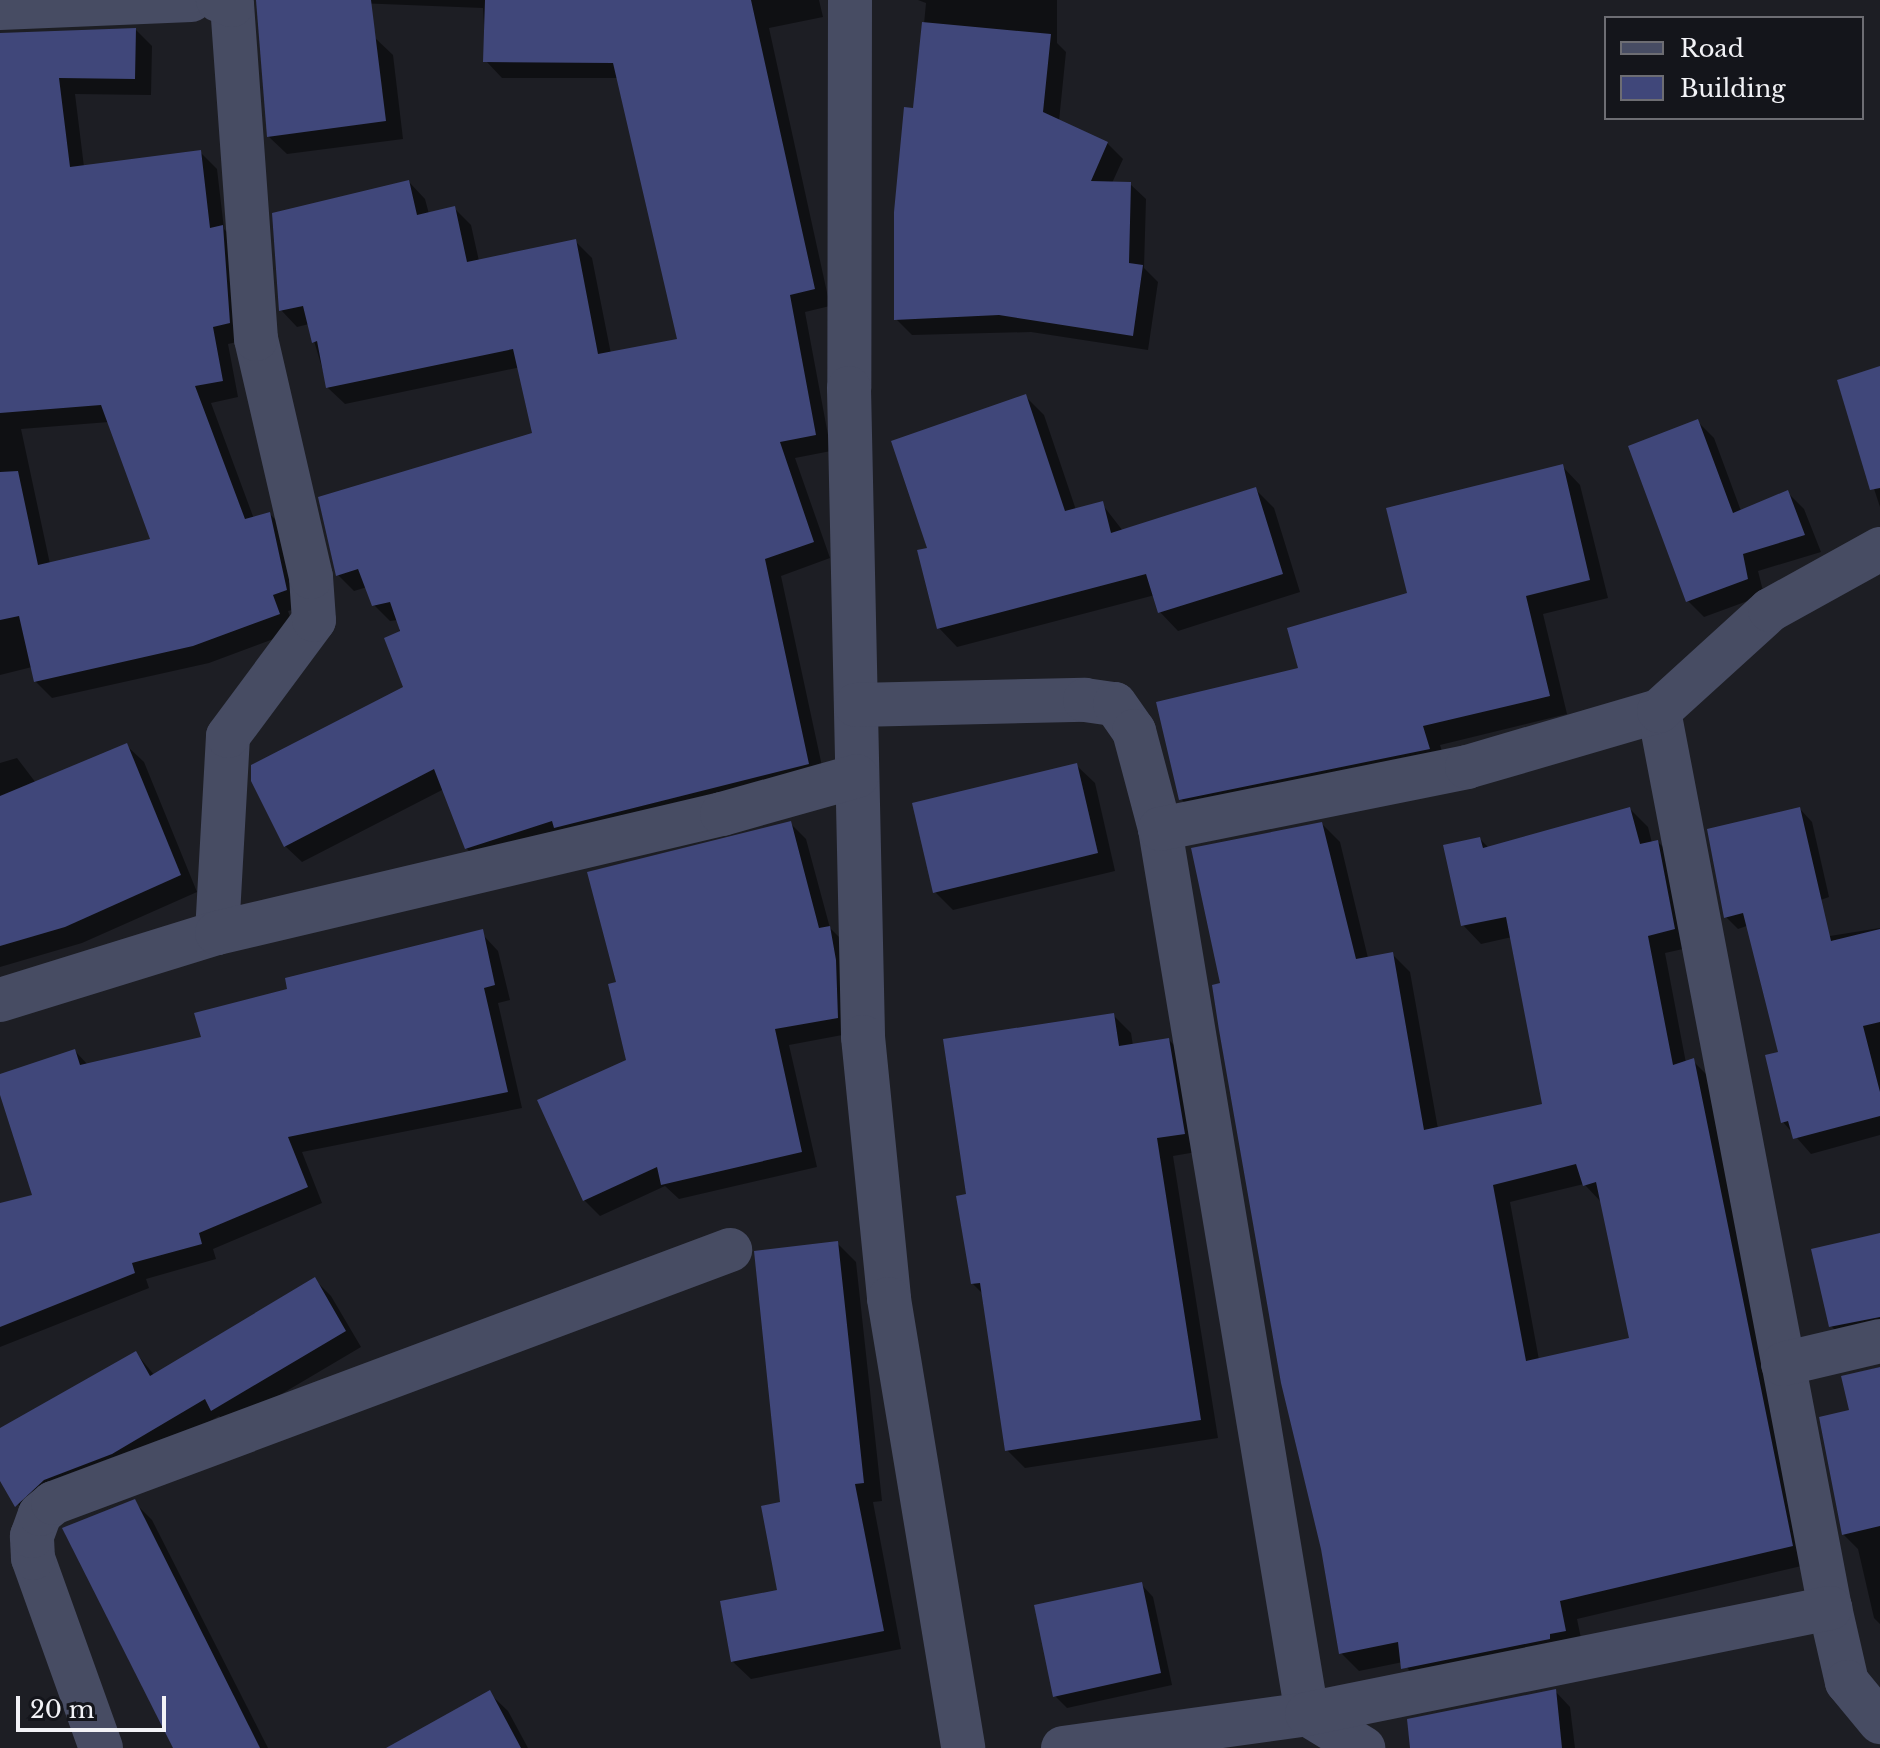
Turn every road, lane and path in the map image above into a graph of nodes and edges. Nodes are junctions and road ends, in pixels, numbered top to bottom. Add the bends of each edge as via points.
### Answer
1 (191, 0) edge
2 (218, 0) edge
3 (850, 0) edge
4 (0, 8) edge
5 (1880, 549) edge
6 (856, 705) junction
7 (1659, 711) junction
8 (857, 776) junction
9 (1160, 829) junction
10 (217, 933) junction
11 (0, 1000) edge
12 (730, 1250) dead end
13 (1880, 1341) edge
14 (1783, 1364) junction
15 (1830, 1608) junction
16 (1307, 1714) junction
17 (1880, 1722) edge
18 (101, 1748) edge
19 (963, 1748) edge
20 (1063, 1748) edge
21 (1363, 1748) edge

1 - 4 street
2 - 10 street via 232,5 256,339 311,577 314,620 228,736
3 - 6 street
5 - 7 street via 1770,610
6 - 8 street
6 - 9 street via 1085,700 1115,704 1134,731
7 - 9 street via 1467,767
7 - 14 street
8 - 10 street via 707,818
8 - 19 street via 863,1037 889,1299
9 - 16 street
10 - 11 street
12 - 18 street via 53,1503 40,1514 32,1536 33,1558
13 - 14 street
14 - 15 street
15 - 16 street
15 - 17 street via 1847,1682
16 - 20 street
16 - 21 street

